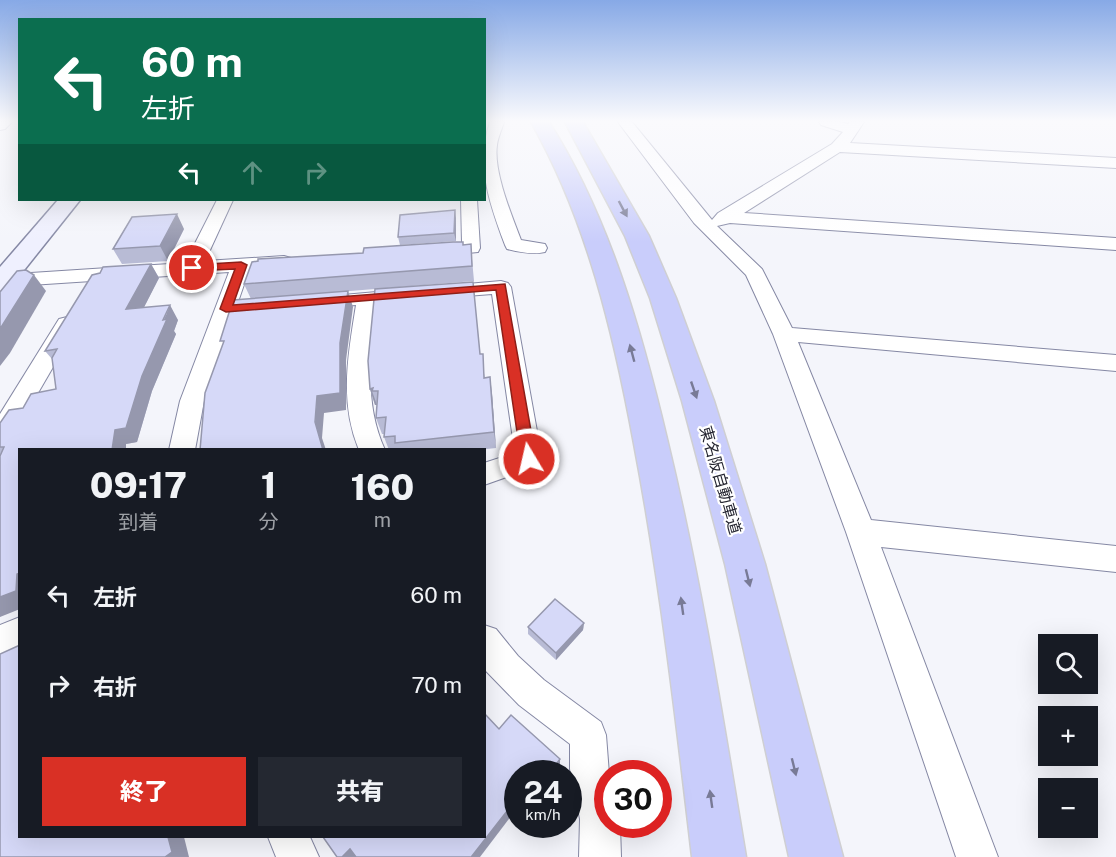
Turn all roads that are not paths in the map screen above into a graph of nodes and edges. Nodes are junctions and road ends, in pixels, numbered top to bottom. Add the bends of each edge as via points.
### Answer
1 (491, 162) edge
2 (562, 162) edge
3 (596, 162) edge
4 (656, 162) edge
5 (813, 162) edge
6 (1099, 162) joint
7 (1116, 163) edge
8 (1116, 179) edge
9 (68, 201) edge
10 (225, 201) edge
11 (469, 201) edge
12 (717, 223) junction
13 (1116, 244) edge
14 (538, 248) dead end
15 (414, 252) edge
16 (299, 261) edge
17 (241, 265) junction
18 (192, 268) junction
19 (0, 282) edge
20 (88, 290) junction
21 (367, 298) junction
22 (296, 303) edge
23 (249, 307) edge
24 (226, 309) junction
25 (784, 334) junction
26 (1116, 363) edge
27 (0, 436) edge
28 (182, 448) edge
29 (371, 448) edge
30 (486, 473) edge
31 (861, 532) junction
32 (1116, 559) edge
33 (18, 634) edge
34 (0, 642) edge
35 (486, 644) edge
36 (288, 838) edge
37 (298, 857) edge
38 (600, 857) edge
39 (719, 857) edge
40 (816, 857) edge
41 (977, 857) edge

1 - 14 street via 497,200 514,245
39 -> 2 highway via 676,565 633,357 616,298
3 -> 40 highway, 東名阪自動車道 via 637,236 698,401 745,564
4 - 12 street via 700,219
5 - 12 street
6 - 7 street
6 - 8 street
9 - 19 street
10 - 18 street
11 - 15 street via 471,248
12 - 13 street
12 - 25 street via 754,273
16 - 17 street
17 - 18 street
17 - 24 street
18 - 20 street
19 - 20 street
20 - 27 street
21 - 22 street
21 - 29 street via 358,412
21 - 30 street via 501,287 529,459
23 - 24 street
24 - 28 street via 192,401
25 - 26 street
25 - 31 street
31 - 32 street
31 - 41 street
33 - 34 street
35 - 38 street via 531,694 588,735 589,769 600,819
36 - 37 street

